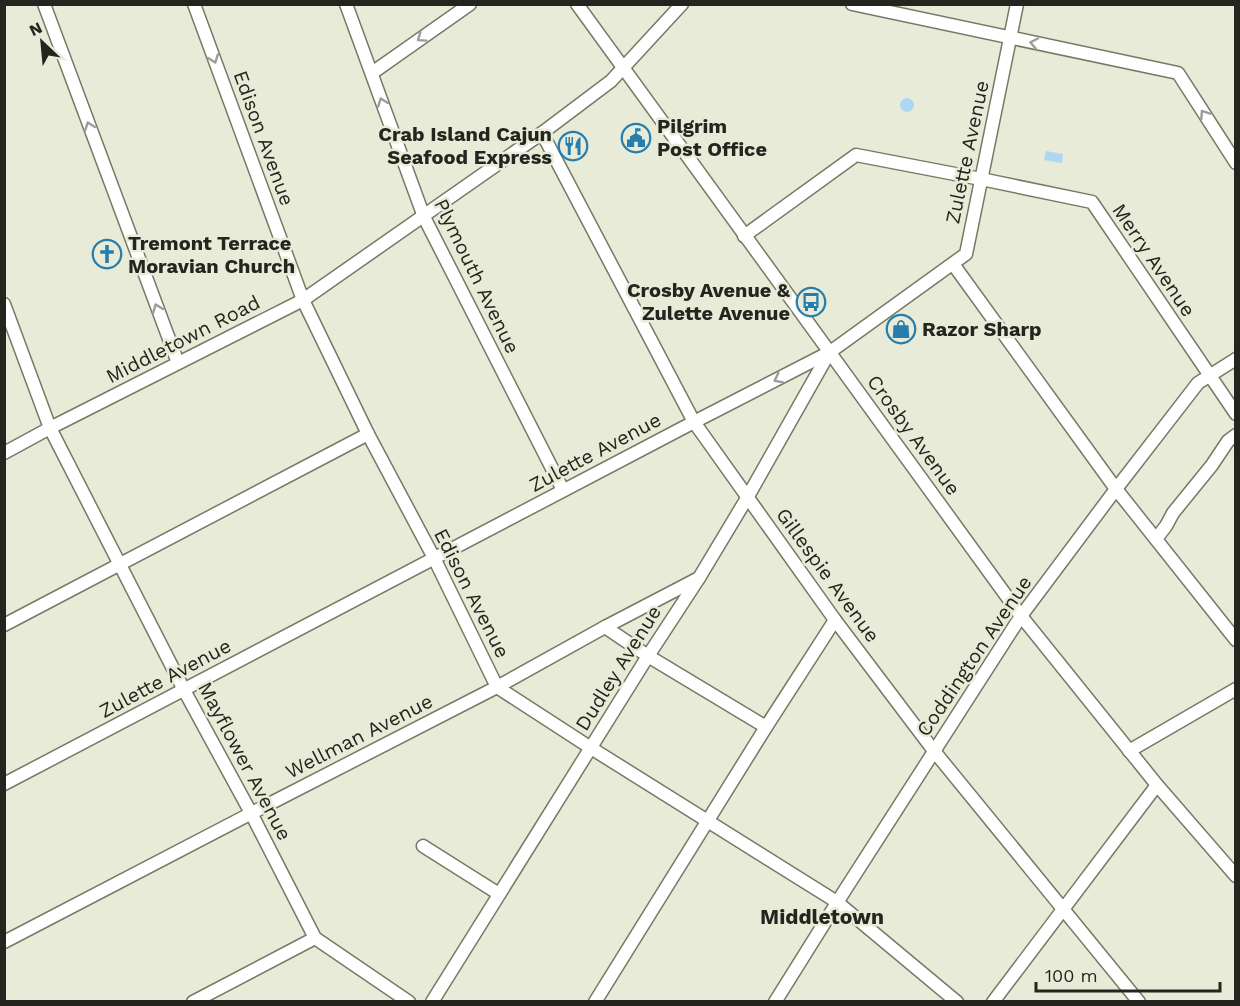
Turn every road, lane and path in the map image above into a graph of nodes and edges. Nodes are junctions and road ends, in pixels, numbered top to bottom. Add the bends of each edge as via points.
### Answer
1 (44, 4) edge
2 (194, 4) edge
3 (346, 4) edge
4 (470, 4) edge
5 (577, 4) edge
6 (682, 4) edge
7 (852, 4) edge
8 (1017, 4) edge
9 (1010, 38) junction
10 (623, 68) junction
11 (372, 73) junction
12 (542, 133) junction
13 (1236, 163) edge
14 (981, 179) junction
15 (424, 217) junction
16 (744, 236) junction
17 (953, 264) junction
18 (303, 300) junction
19 (4, 304) edge
20 (830, 352) junction
21 (1236, 359) edge
22 (178, 363) junction
23 (1209, 375) junction
24 (1236, 414) edge
25 (694, 422) junction
26 (50, 428) junction
27 (368, 434) junction
28 (1236, 435) edge
29 (4, 453) edge
30 (1116, 489) junction
31 (563, 490) junction
32 (747, 498) junction
33 (1156, 539) junction
34 (434, 558) junction
35 (119, 565) junction
36 (699, 578) junction
37 (1021, 616) junction
38 (836, 620) junction
39 (4, 625) edge
40 (605, 627) junction
41 (1236, 640) edge
42 (648, 656) junction
43 (497, 687) junction
44 (1236, 689) edge
45 (184, 690) junction
46 (766, 728) junction
47 (591, 748) junction
48 (934, 751) junction
49 (1130, 751) junction
50 (4, 784) edge
51 (1157, 785) junction
52 (251, 813) junction
53 (707, 821) junction
54 (423, 846) dead end
55 (1236, 876) edge
56 (499, 894) junction
57 (837, 902) junction
58 (1063, 909) junction
59 (315, 938) junction
60 (4, 942) edge
61 (212, 997) edge
62 (193, 1002) edge
63 (409, 1002) edge
64 (432, 1002) edge
65 (595, 1002) edge
66 (775, 1002) edge
67 (957, 1002) edge
68 (993, 1002) edge
69 (1139, 1002) edge

22 -> 1 street
2 -> 18 street, Edison Avenue
3 - 11 street, Plymouth Avenue
4 -> 11 street
5 - 10 street, Crosby Avenue
6 - 10 street, Middletown Road
7 - 9 street
8 - 9 street, Zulette Avenue
13 -> 9 street via 1178,73
9 - 14 street, Zulette Avenue
10 - 12 street, Middletown Road
10 - 16 street, Crosby Avenue
15 -> 11 street, Plymouth Avenue
12 - 15 street, Middletown Road
12 - 25 street, Gillespie Avenue
14 - 16 street, Merry Avenue via 856,155
14 - 17 street, Zulette Avenue via 966,255
14 - 23 street, Merry Avenue via 1092,202
15 - 18 street, Middletown Road
15 - 31 street, Plymouth Avenue
16 - 20 street, Crosby Avenue
17 - 20 street, Zulette Avenue
17 - 30 street
18 - 22 street, Middletown Road
18 - 27 street, Edison Avenue
19 - 26 street, Mayflower Avenue
20 -> 25 street, Zulette Avenue
20 - 32 street, Dudley Avenue
20 - 37 street, Crosby Avenue
21 - 23 street, Coddington Avenue
22 - 26 street, Middletown Road
23 - 24 street, Merry Avenue
23 - 30 street, Coddington Avenue via 1198,383
25 - 31 street, Zulette Avenue
25 - 32 street, Gillespie Avenue
26 - 29 street, Middletown Road
26 - 35 street, Mayflower Avenue
27 - 34 street, Edison Avenue
27 - 35 street
28 - 33 street
30 - 33 street
30 - 37 street, Coddington Avenue
31 - 34 street, Zulette Avenue
32 - 36 street, Dudley Avenue
32 - 38 street, Gillespie Avenue
33 - 41 street
34 - 43 street, Edison Avenue
34 - 45 street, Zulette Avenue
35 - 39 street
35 - 45 street, Mayflower Avenue
36 - 40 street, Wellman Avenue
36 - 42 street, Dudley Avenue
37 - 48 street, Coddington Avenue
37 - 49 street, Crosby Avenue
38 - 46 street
38 - 48 street, Gillespie Avenue
40 - 42 street
40 - 43 street, Wellman Avenue
42 - 46 street
42 - 47 street, Dudley Avenue
43 - 47 street, Edison Avenue
43 - 52 street, Wellman Avenue
44 - 49 street
45 - 50 street, Zulette Avenue
45 - 52 street, Mayflower Avenue
46 - 53 street
47 - 53 street, Edison Avenue
47 - 56 street, Dudley Avenue
48 - 57 street, Coddington Avenue
48 - 58 street, Gillespie Avenue
49 - 51 street, Crosby Avenue
51 - 55 street, Crosby Avenue
51 - 58 street
52 - 59 street, Mayflower Avenue
52 - 60 street, Wellman Avenue
53 - 57 street, Edison Avenue
53 - 65 street
54 - 56 street
56 - 64 street, Dudley Avenue
57 - 66 street, Coddington Avenue
57 - 67 street, Edison Avenue
58 - 68 street
58 - 69 street, Gillespie Avenue
59 - 61 street
59 - 63 street, Mayflower Avenue
61 - 62 street

